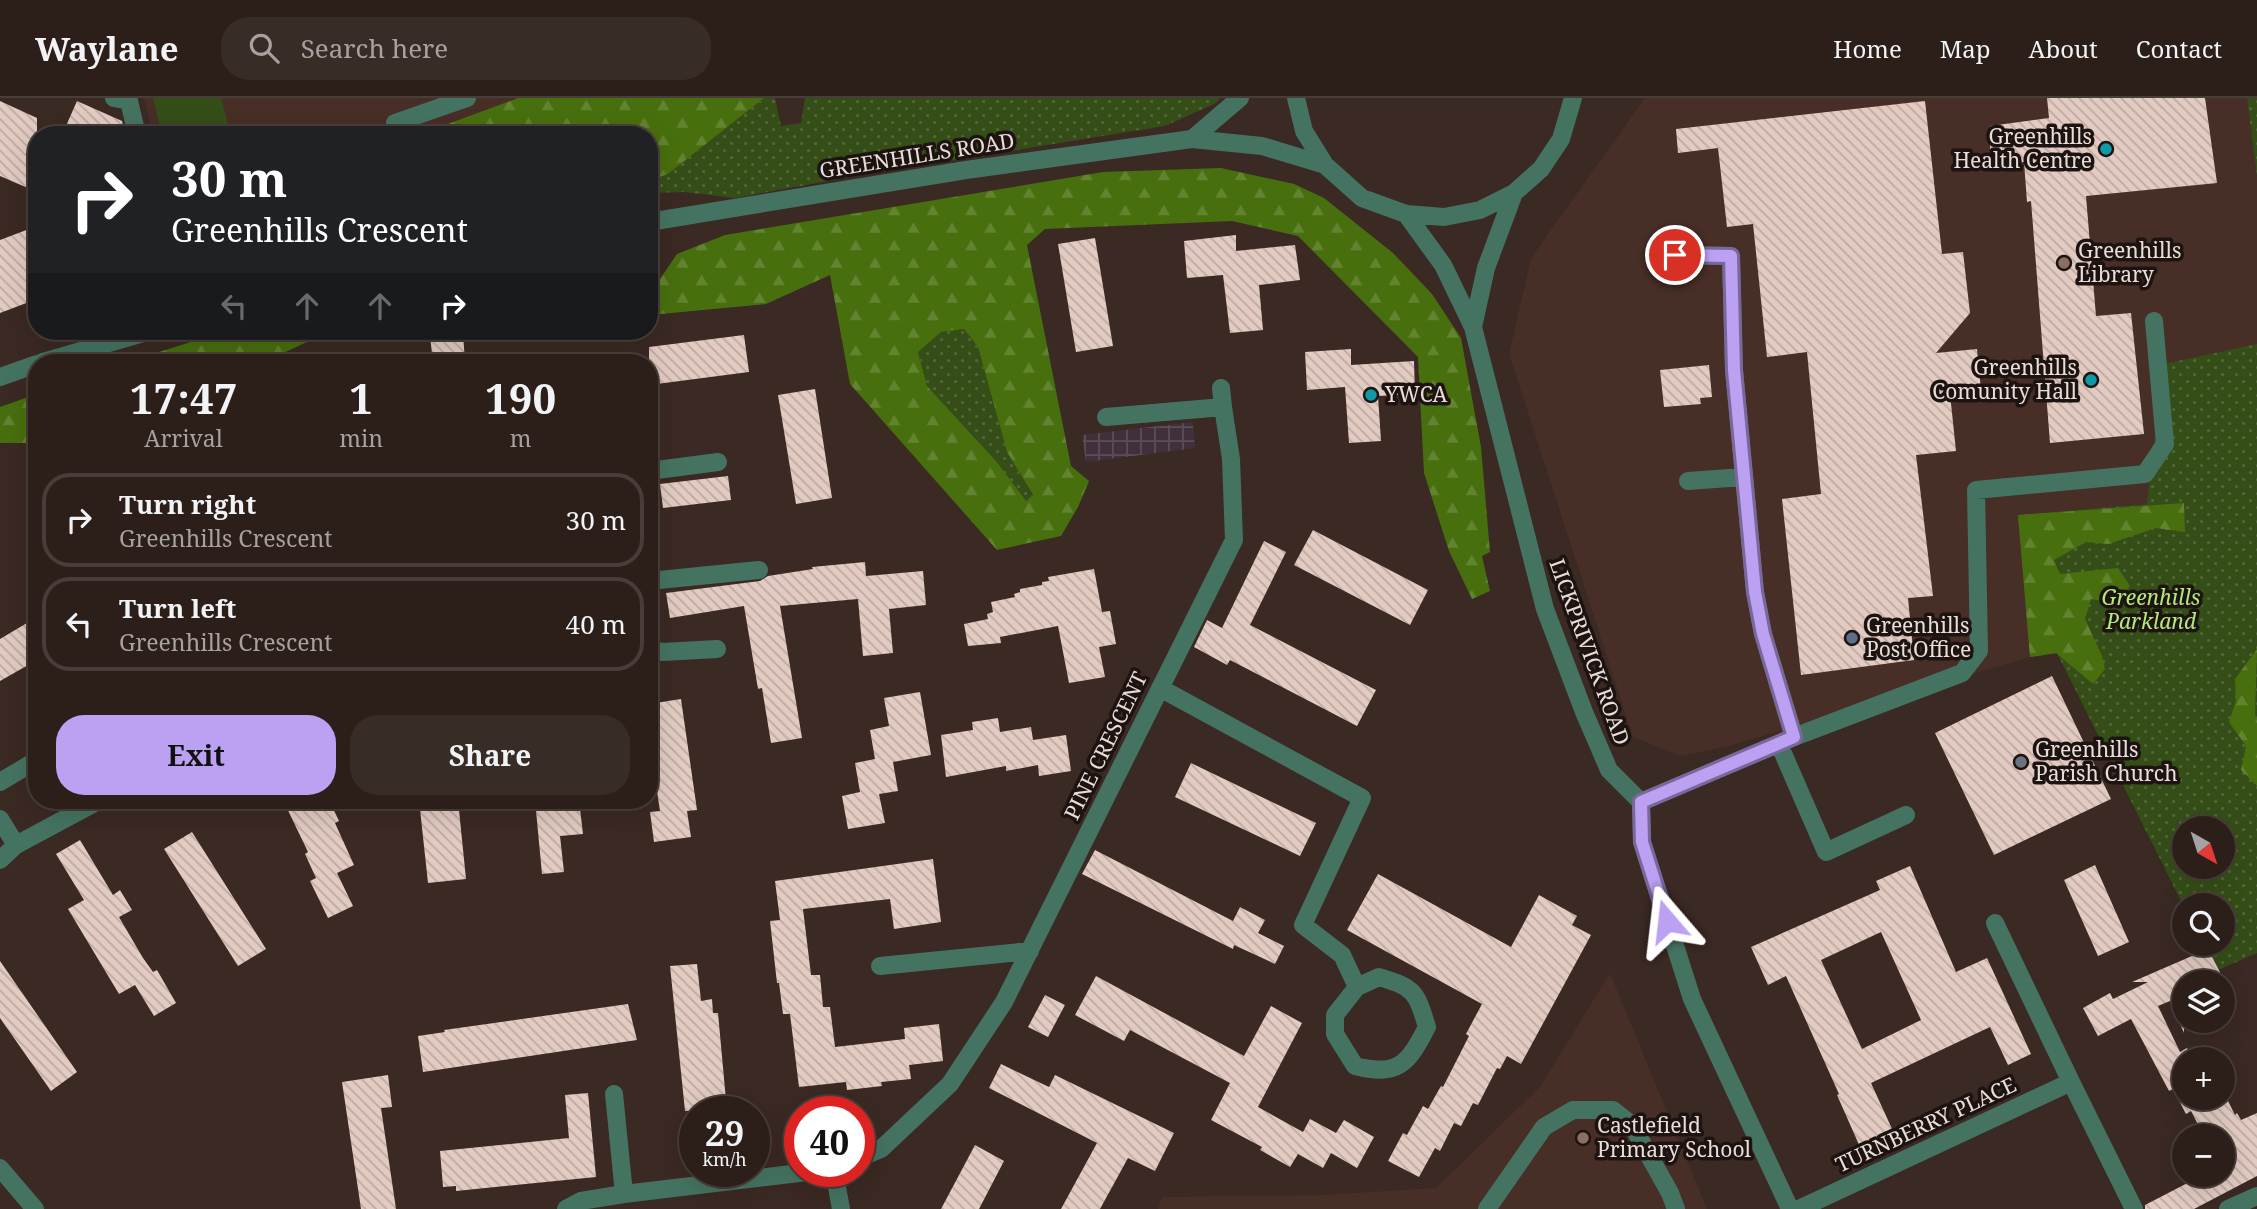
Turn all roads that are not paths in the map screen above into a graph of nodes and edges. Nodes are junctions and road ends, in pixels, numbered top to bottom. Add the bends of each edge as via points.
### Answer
1 (114, 98) edge
2 (467, 98) edge
3 (1241, 98) edge
4 (1296, 98) edge
5 (1577, 100) edge
6 (395, 123) dead end
7 (135, 126) edge
8 (1192, 139) junction
9 (1325, 165) junction
10 (1514, 193) junction
11 (1406, 214) junction
12 (658, 221) edge
13 (1675, 255) dead end
14 (2154, 321) dead end
15 (1473, 327) junction
16 (119, 340) edge
17 (71, 354) edge
18 (28, 367) edge
19 (0, 377) edge
20 (1221, 388) dead end
21 (1223, 407) junction
22 (1106, 417) dead end
23 (718, 462) dead end
24 (658, 470) edge
25 (1743, 477) junction
26 (1688, 481) dead end
27 (759, 570) dead end
28 (658, 580) edge
29 (717, 649) dead end
30 (658, 651) edge
31 (1160, 688) junction
32 (1786, 740) junction
33 (28, 765) edge
34 (0, 782) edge
35 (1641, 802) junction
36 (83, 809) edge
37 (1906, 815) dead end
38 (0, 819) edge
39 (16, 845) junction
40 (0, 860) edge
41 (1995, 923) dead end
42 (1030, 951) junction
43 (880, 966) dead end
44 (1357, 987) junction
45 (2071, 1082) junction
46 (614, 1094) dead end
47 (875, 1151) edge
48 (0, 1168) edge
49 (784, 1175) edge
50 (837, 1187) edge
51 (624, 1194) junction
52 (2257, 1196) edge
53 (35, 1209) edge
54 (566, 1209) edge
55 (841, 1209) edge
56 (1487, 1209) edge
57 (1676, 1209) edge
58 (1790, 1209) edge
59 (1799, 1209) edge
60 (2134, 1209) edge
61 (2228, 1209) edge

1 - 7 street via 129,101
2 - 6 street
3 - 8 street
4 - 9 street via 1304,131
5 - 10 street via 1561,139 1541,169
8 - 9 street, GREENHILLS ROAD via 1262,146
8 - 12 street, GREENHILLS ROAD
9 - 11 street via 1362,198
10 - 11 street via 1480,210 1444,217
10 - 15 street, LICKPRIVICK ROAD via 1486,268
11 - 15 street, LICKPRIVICK ROAD via 1443,265
13 - 25 street via 1731,256
14 - 32 street via 2165,444 2145,474 1976,490 1979,651 1962,673
15 - 35 street, LICKPRIVICK ROAD via 1545,609 1609,770
16 - 17 street
18 - 19 street
20 - 21 street, PINE CRESCENT
21 - 22 street
21 - 31 street, PINE CRESCENT via 1231,459 1234,540
23 - 24 street
25 - 26 street
25 - 32 street via 1757,603
27 - 28 street
29 - 30 street
31 - 42 street, PINE CRESCENT
31 - 44 street via 1362,798 1303,925 1342,955
32 - 35 street
32 - 37 street via 1826,852
33 - 34 street
35 - 58 street via 1642,842 1692,999
36 - 39 street
38 - 39 street
39 - 40 street
41 - 45 street
42 - 43 street
42 - 47 street, PINE CRESCENT via 1004,1002 950,1084
44 - 44 street via 1335,1015 1335,1034 1355,1066 1394,1069 1415,1051 1427,1027 1419,999 1406,985 1379,976
45 - 59 street, TURNBERRY PLACE
45 - 60 street
46 - 51 street
48 - 53 street
49 - 51 street
50 - 55 street
51 - 54 street via 580,1201
52 - 61 street
56 - 57 street via 1544,1127 1573,1110 1613,1110 1632,1125

